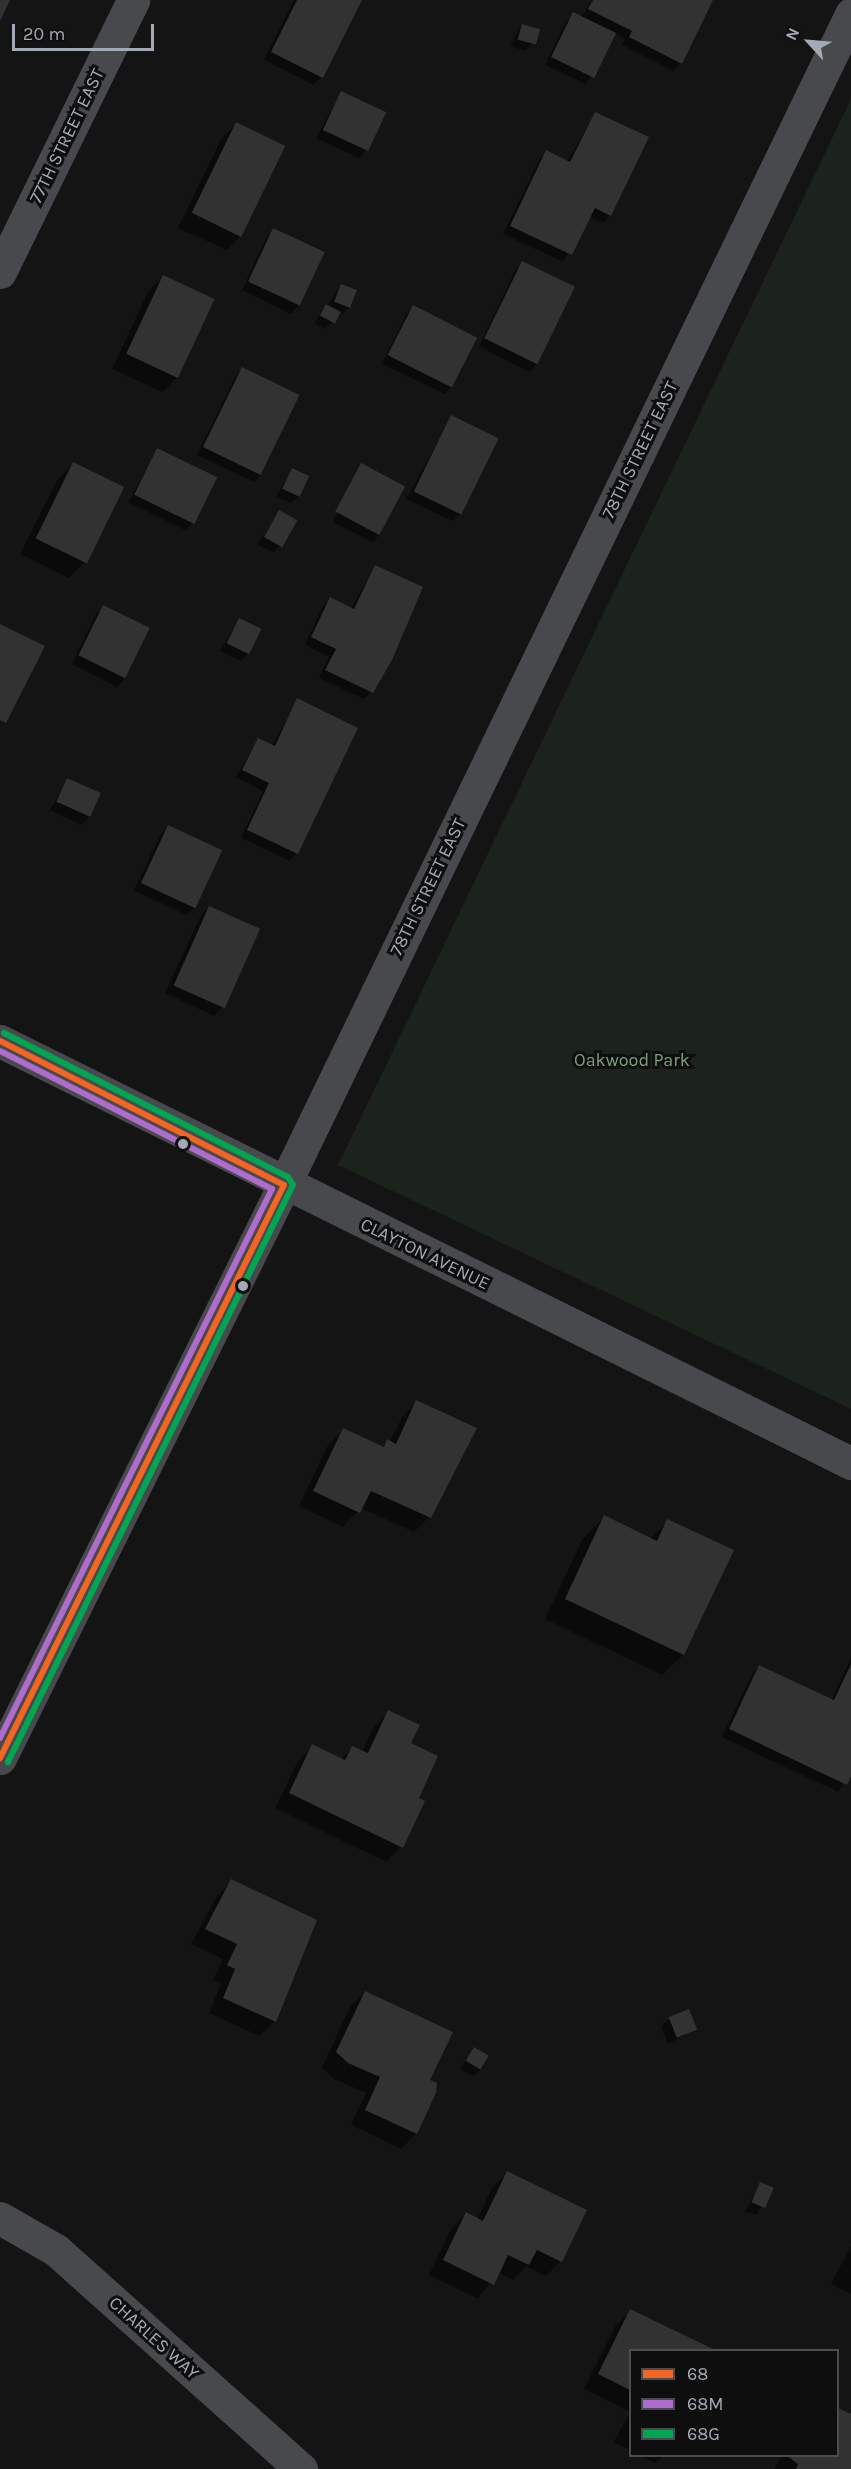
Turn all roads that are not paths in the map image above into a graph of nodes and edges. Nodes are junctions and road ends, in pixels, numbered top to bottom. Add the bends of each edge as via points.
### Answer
1 (133, 0) edge
2 (851, 14) edge
3 (0, 273) edge
4 (0, 1041) edge
5 (284, 1185) junction
6 (851, 1463) edge
7 (0, 1758) edge
8 (0, 2218) edge
9 (301, 2469) edge

1 - 3 street, 77TH STREET EAST
2 - 5 street, 78TH STREET EAST
4 - 5 street, CLAYTON AVENUE
5 - 6 street, CLAYTON AVENUE
5 - 7 street, 78TH STREET EAST
8 - 9 street, CHARLES WAY via 56,2250

